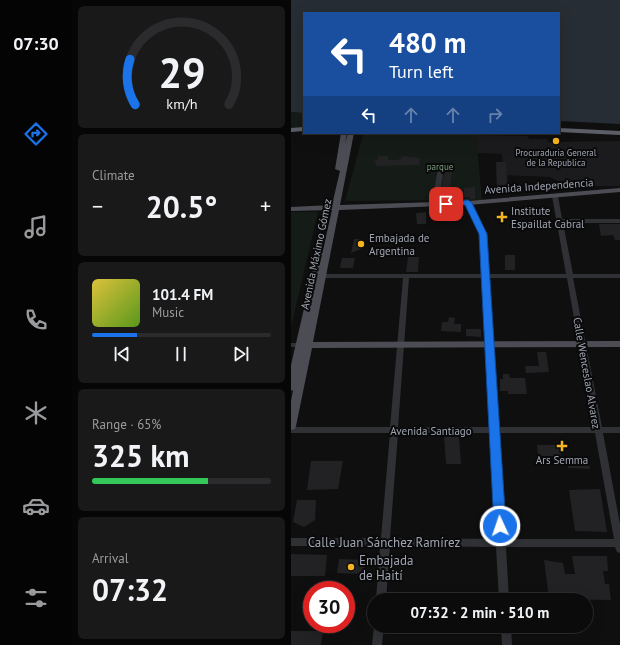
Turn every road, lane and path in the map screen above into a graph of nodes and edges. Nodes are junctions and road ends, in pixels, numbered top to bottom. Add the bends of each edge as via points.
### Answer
1 (303, 130) edge
2 (291, 131) edge
3 (560, 131) edge
4 (344, 134) edge
5 (351, 134) edge
6 (620, 134) edge
7 (441, 168) dead end
8 (620, 190) edge
9 (555, 196) junction
10 (468, 203) junction
11 (435, 204) junction
12 (333, 208) junction
13 (291, 209) edge
14 (559, 221) junction
15 (620, 221) edge
16 (322, 276) junction
17 (406, 276) junction
18 (486, 276) junction
19 (570, 276) junction
20 (620, 276) edge
21 (582, 344) junction
22 (620, 344) edge
23 (300, 345) edge
24 (401, 345) junction
25 (490, 345) junction
26 (291, 387) edge
27 (291, 426) edge
28 (291, 430) edge
29 (598, 430) junction
30 (620, 430) edge
31 (394, 431) junction
32 (494, 431) junction
33 (291, 542) edge
34 (501, 542) junction
35 (385, 543) junction
36 (620, 545) edge
37 (381, 593) edge
38 (504, 593) edge
39 (378, 633) edge
40 (506, 633) edge
41 (377, 645) edge
42 (507, 645) edge

1 - 2 highway
3 - 6 highway
4 - 12 main road, Avenida Máximo Gómez
5 - 12 main road, Avenida Máximo Gómez
7 - 11 street
8 - 9 main road, Avenida Independencia
9 - 10 main road, Avenida Independencia
9 - 14 street, Calle Wenceslao Alvarez
10 - 11 main road, Avenida Independencia
10 - 18 street via 483,234
11 - 12 main road, Avenida Independencia
12 - 13 main road, Avenida Independencia
12 - 16 main road, Avenida Máximo Gómez
12 - 23 main road, Avenida Máximo Gómez
14 - 15 street
14 - 19 street, Calle Wenceslao Alvarez
16 - 17 street
16 - 23 main road, Avenida Máximo Gómez
17 - 18 street
17 - 24 street
18 - 19 street
18 - 25 street
19 - 20 street
19 - 21 street, Calle Wenceslao Alvarez
21 - 22 main road
21 - 25 main road
21 - 29 street, Calle Wenceslao Alvarez
23 - 24 main road
23 - 26 main road, Avenida Máximo Gómez
23 - 27 main road, Avenida Máximo Gómez
24 - 25 main road
24 - 31 street
25 - 32 street
28 - 31 street, Avenida Santiago
29 - 30 street, Avenida Santiago
29 - 32 street, Avenida Santiago
29 - 36 street, Calle Wenceslao Alvarez
31 - 32 street, Avenida Santiago
31 - 35 street
32 - 34 street
33 - 35 street, Calle Juan Sánchez Ramírez
34 - 35 street, Calle Juan Sánchez Ramírez
34 - 36 street, Calle Juan Sánchez Ramírez
34 - 38 street
35 - 37 street
39 - 41 street
40 - 42 street

